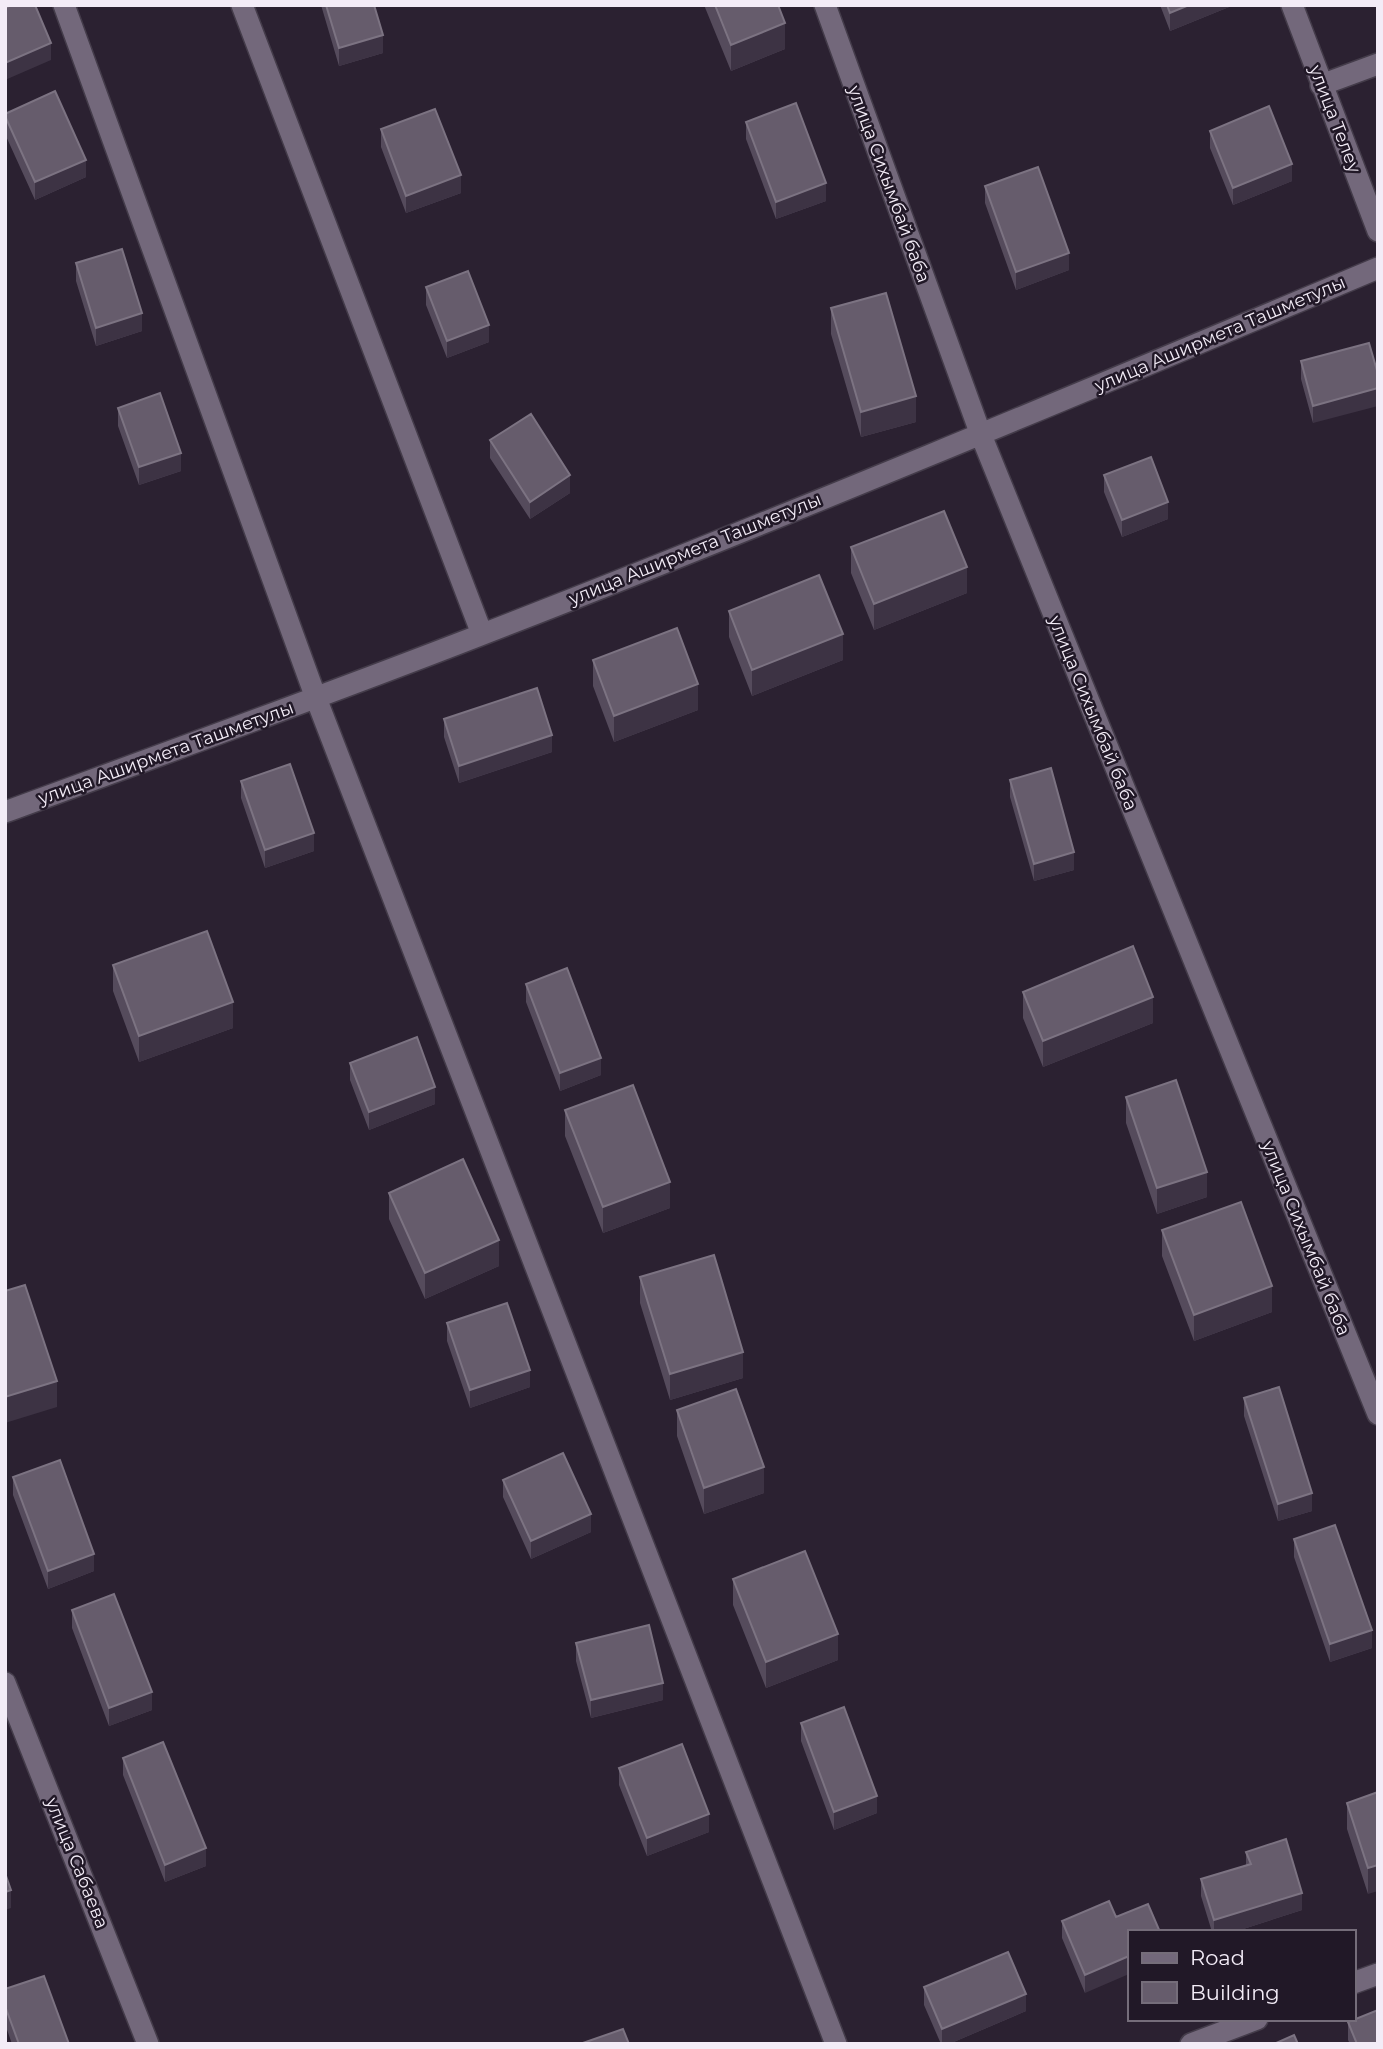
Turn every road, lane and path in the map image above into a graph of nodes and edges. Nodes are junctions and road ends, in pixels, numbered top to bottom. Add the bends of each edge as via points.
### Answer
1 (64, 5) edge
2 (242, 5) edge
3 (825, 5) edge
4 (1292, 5) edge
5 (1378, 64) edge
6 (1321, 85) junction
7 (1378, 232) edge
8 (1378, 268) edge
9 (981, 435) junction
10 (482, 634) junction
11 (316, 698) junction
12 (7, 809) edge
13 (1378, 1414) edge
14 (5, 1683) edge
15 (1378, 1974) edge
16 (1355, 1982) edge
17 (1252, 2021) edge
18 (148, 2044) edge
19 (836, 2044) edge
20 (1191, 2044) edge

1 - 11 street
2 - 10 street
3 - 9 street, улица Сихымбай баба
4 - 6 street, улица Телеу
5 - 6 street
6 - 7 street, улица Телеу
8 - 9 street, улица Аширмета Ташметулы
9 - 10 street, улица Аширмета Ташметулы
9 - 13 street, улица Сихымбай баба
10 - 11 street, улица Аширмета Ташметулы
11 - 12 street, улица Аширмета Ташметулы
11 - 19 street
14 - 18 street, улица Сабаева
15 - 16 street
17 - 20 street

